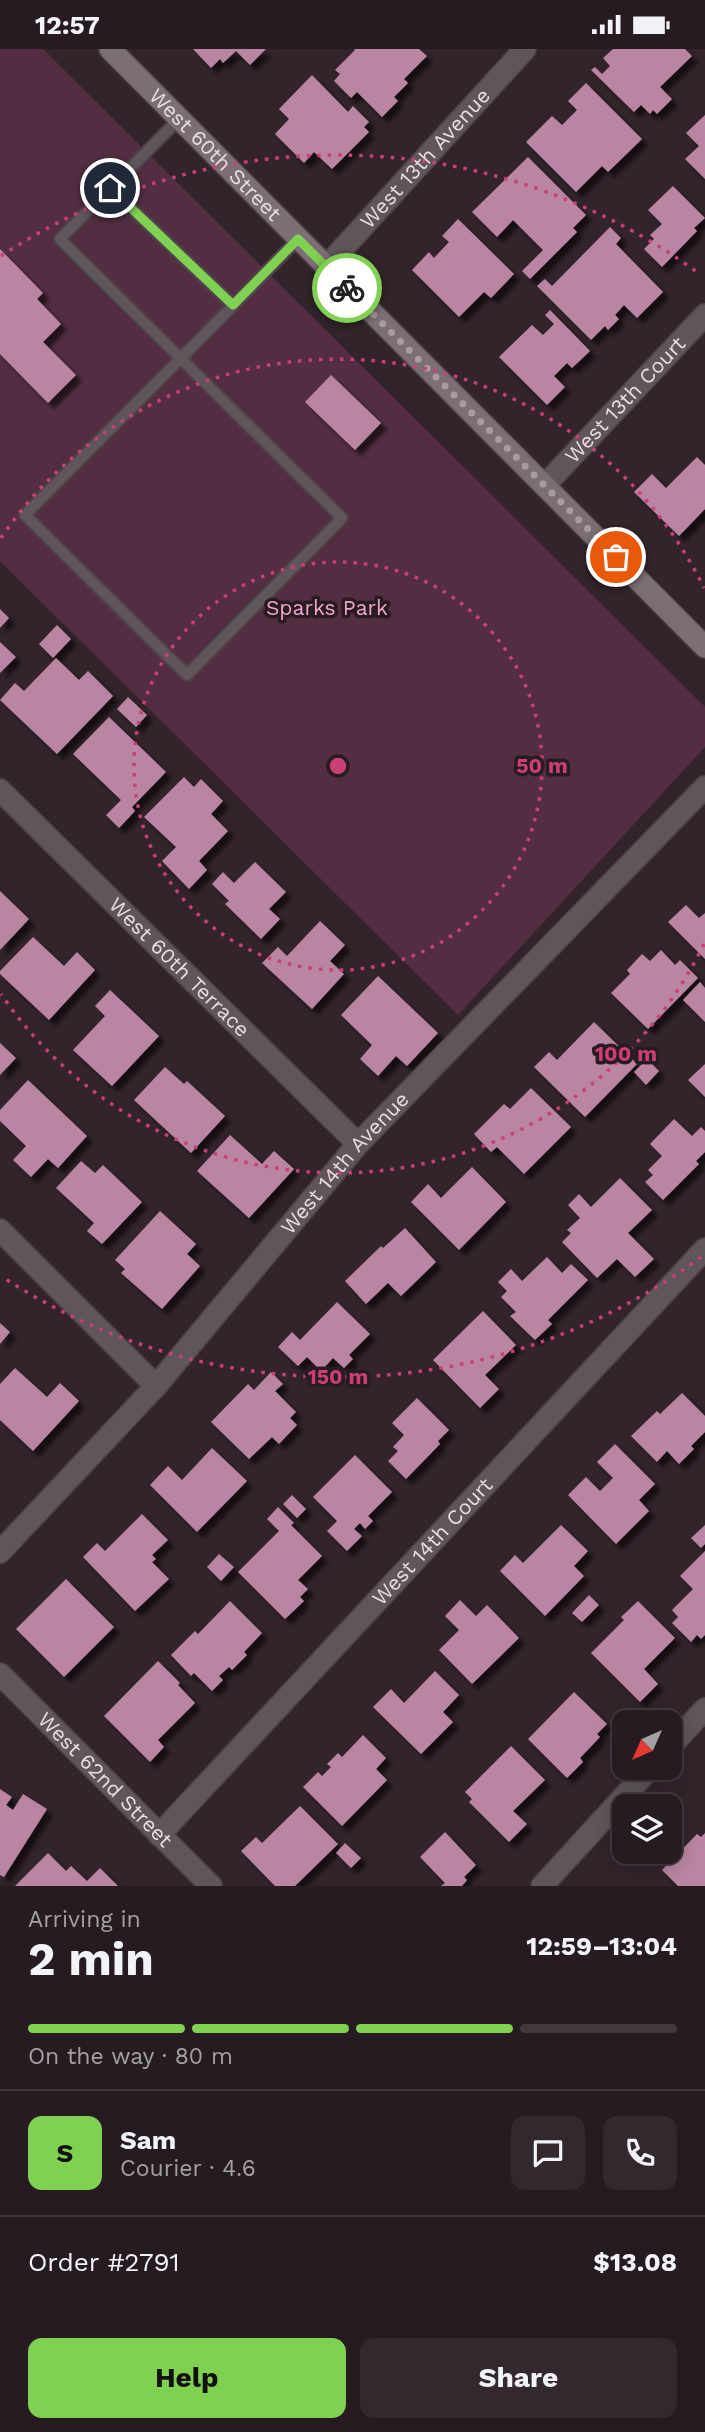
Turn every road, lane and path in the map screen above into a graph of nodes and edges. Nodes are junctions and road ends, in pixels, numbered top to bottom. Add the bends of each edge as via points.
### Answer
1 (110, 49) edge
2 (525, 49) edge
3 (179, 118) junction
4 (110, 188) junction
5 (298, 239) junction
6 (326, 267) junction
7 (233, 305) junction
8 (705, 315) edge
9 (180, 359) junction
10 (545, 485) junction
11 (705, 647) edge
12 (705, 787) edge
13 (0, 790) edge
14 (358, 1144) junction
15 (0, 1230) edge
16 (705, 1248) edge
17 (156, 1386) junction
18 (0, 1552) edge
19 (0, 1674) edge
20 (705, 1709) edge
21 (682, 1734) edge
22 (639, 1780) edge
23 (159, 1835) junction
24 (211, 1886) edge
25 (542, 1886) edge

1 - 3 street, West 60th Street
2 - 6 street, West 13th Avenue
3 - 4 lane
3 - 5 street, West 60th Street
4 - 7 lane
4 - 9 lane via 60,239
5 - 6 street, West 60th Street
5 - 7 lane
6 - 10 street, West 60th Street
7 - 9 lane
8 - 10 street, West 13th Court
9 - 9 lane via 25,515 187,675 341,518
10 - 11 street, West 60th Street
12 - 14 street, West 14th Avenue
13 - 14 street, West 60th Terrace
14 - 17 street, West 14th Avenue
15 - 17 street
16 - 23 street, West 14th Court
17 - 18 street, West 14th Avenue
19 - 23 street, West 62nd Street
20 - 21 street
22 - 25 street
23 - 24 street, West 62nd Street

